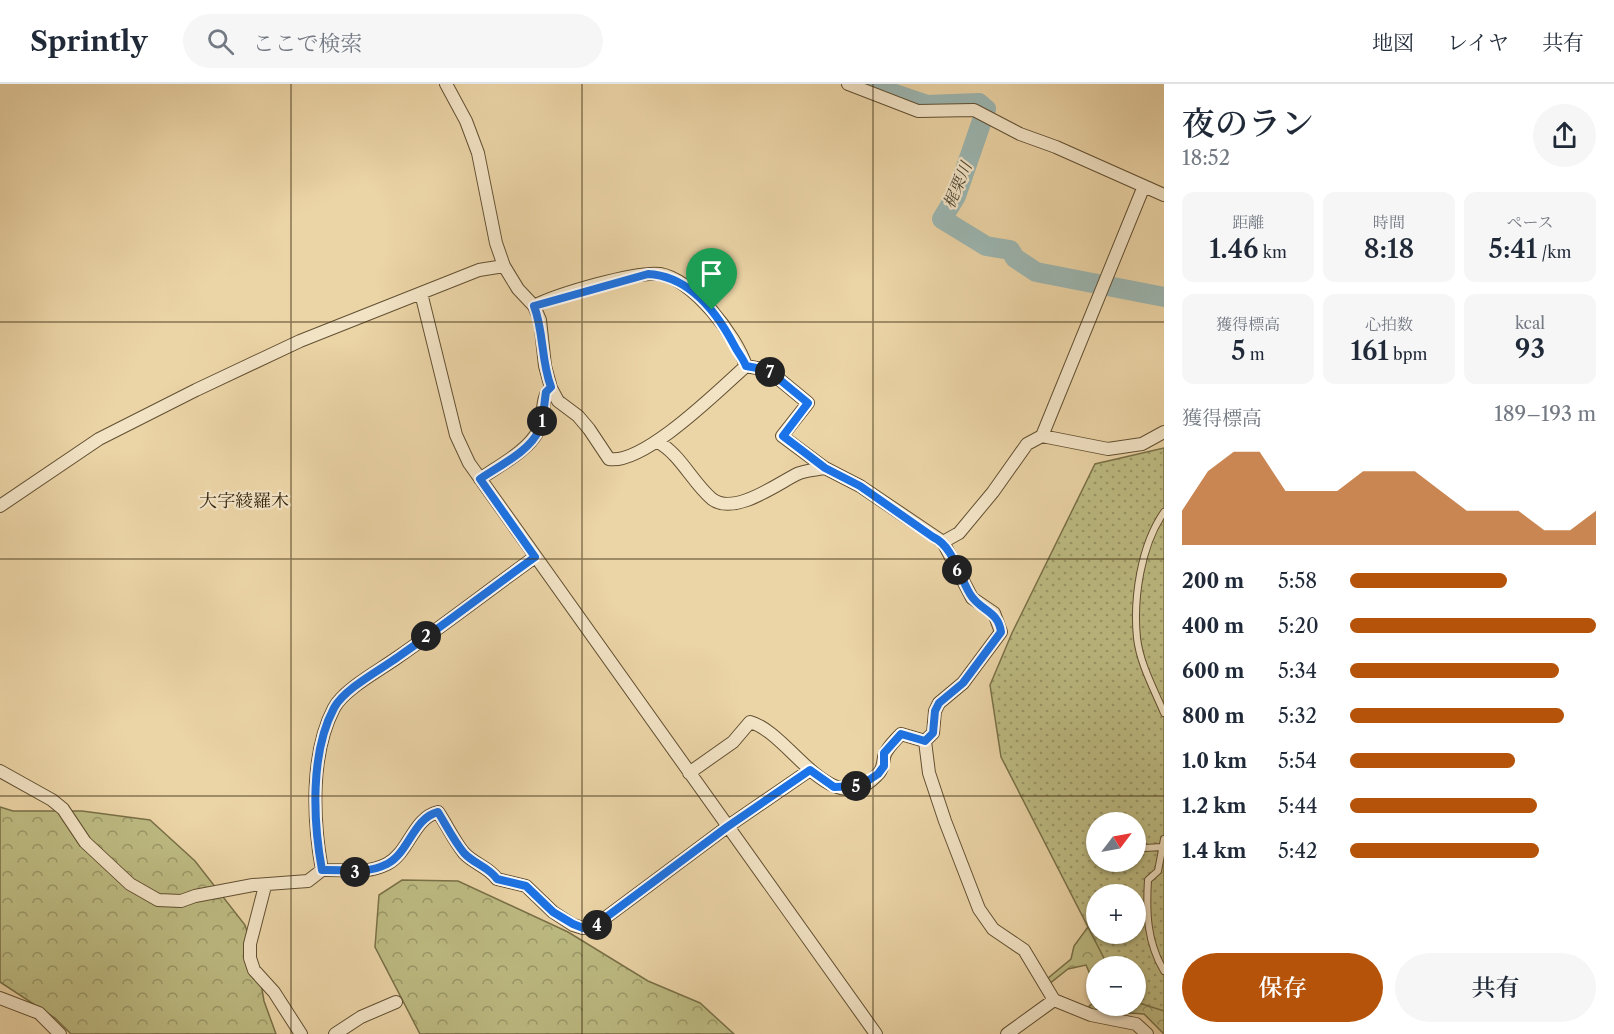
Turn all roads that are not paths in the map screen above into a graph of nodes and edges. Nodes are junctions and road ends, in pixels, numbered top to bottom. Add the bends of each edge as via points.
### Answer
1 (446, 84) edge
2 (848, 84) edge
3 (1144, 186) junction
4 (1164, 195) edge
5 (504, 266) junction
6 (420, 294) junction
7 (534, 306) junction
8 (746, 366) junction
9 (551, 387) junction
10 (1164, 432) edge
11 (1042, 436) junction
12 (658, 442) junction
13 (825, 468) junction
14 (480, 479) junction
15 (0, 506) edge
16 (1164, 512) edge
17 (944, 542) junction
18 (535, 557) junction
19 (1164, 713) edge
20 (925, 741) junction
21 (810, 770) junction
22 (0, 771) edge
23 (689, 773) junction
24 (727, 827) junction
25 (1164, 839) edge
26 (1162, 847) junction
27 (1146, 848) edge
28 (322, 870) junction
29 (265, 886) junction
30 (1164, 971) edge
31 (0, 998) edge
32 (1054, 1000) junction
33 (396, 1002) dead end
34 (60, 1034) edge
35 (301, 1034) edge
36 (335, 1034) edge
37 (876, 1034) edge
38 (1007, 1034) edge
39 (1148, 1034) edge

1 - 5 street via 478,153
2 - 3 street via 918,111 974,110 1020,134
3 - 4 street
3 - 11 street
5 - 6 street via 479,270
5 - 7 street
6 - 14 street via 456,435
6 - 15 street via 300,341 196,390 99,439
7 - 8 street via 638,275 660,274 687,286 712,310
7 - 9 street
8 - 12 street
8 - 13 street via 768,370 808,403 783,436
9 - 12 street via 558,401 584,423 609,459 618,460
9 - 14 street via 546,392 542,420 534,437
10 - 11 street via 1142,444 1108,449
11 - 17 street via 1027,444 959,533
12 - 13 street via 668,448 713,500 724,504 735,504 800,473
13 - 17 street via 860,486
14 - 18 street
16 - 19 lane via 1146,551 1138,596 1137,639
17 - 20 street via 972,598 994,613 1001,632 963,683 939,703 933,733
18 - 23 street
18 - 28 street via 335,705 322,739 315,791
20 - 21 street via 901,734 884,753 884,766 878,774 860,786 834,787
20 - 32 street via 932,783 979,909 993,929 1024,950
21 - 23 street via 770,731 750,722 733,742
21 - 24 street
22 - 29 street via 52,800 63,809 85,842 130,884 158,900 181,901 253,885
23 - 24 street
24 - 28 street via 597,924 583,928 553,912 526,886 497,879 491,871 477,865 464,853 438,812 426,815 390,863 355,872
24 - 37 street
25 - 26 lane
26 - 27 lane
26 - 30 lane via 1158,871 1148,880 1146,912 1149,933
28 - 29 street via 308,881
29 - 35 street via 250,958 254,970 274,992
31 - 34 street via 39,1013
32 - 38 street
32 - 39 street via 1091,1015 1136,1024
33 - 36 street

